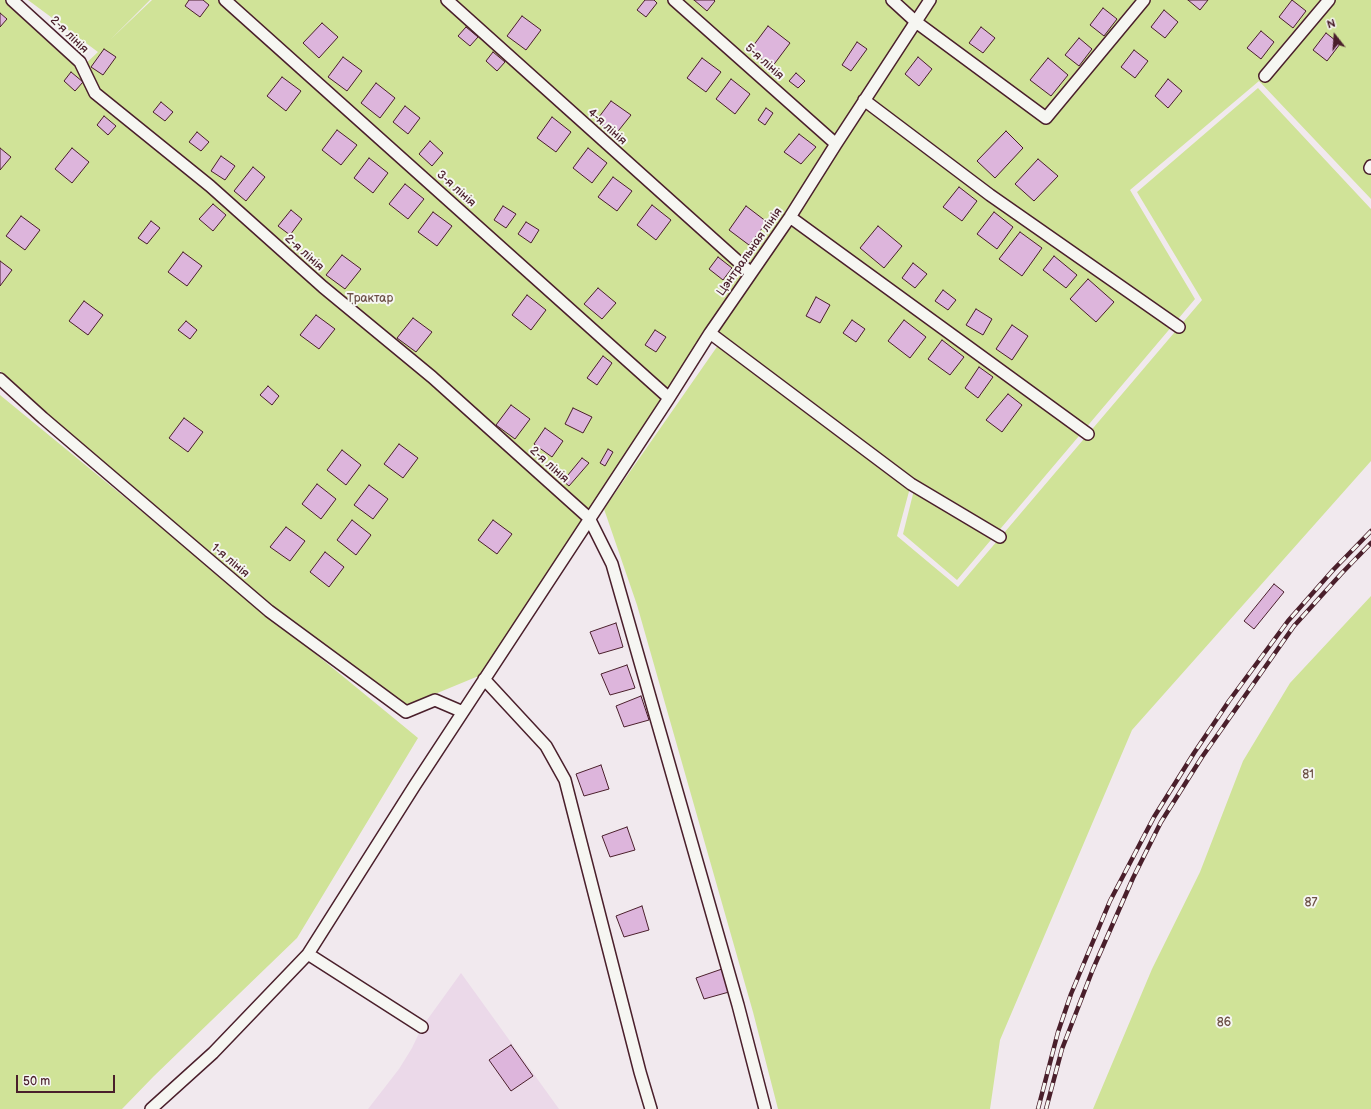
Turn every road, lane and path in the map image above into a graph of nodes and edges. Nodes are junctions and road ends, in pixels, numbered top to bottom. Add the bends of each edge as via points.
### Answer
1 (12, 0) edge
2 (225, 0) edge
3 (447, 0) edge
4 (674, 0) edge
5 (892, 0) edge
6 (930, 0) edge
7 (1144, 0) edge
8 (1329, 0) edge
9 (916, 22) junction
10 (1265, 76) dead end
11 (864, 100) junction
12 (836, 144) junction
13 (790, 217) junction
14 (751, 273) junction
15 (1179, 327) dead end
16 (710, 333) junction
17 (0, 379) edge
18 (669, 398) junction
19 (1088, 434) dead end
20 (589, 518) junction
21 (1000, 537) dead end
22 (484, 679) junction
23 (463, 712) junction
24 (308, 954) junction
25 (422, 1027) dead end
26 (151, 1109) edge
27 (651, 1109) edge
28 (765, 1109) edge

1 - 20 street, 2-я лінія via 80,62 95,93 210,186 323,288 432,377
2 - 18 street, 3-я лінія
3 - 14 street, 4-я лінія
4 - 12 street, 5-я лінія
5 - 9 street
6 - 9 street, Цэнтральная лінія
7 - 9 street via 1046,118
8 - 10 street
9 - 11 street, Цэнтральная лінія
11 - 12 street, Цэнтральная лінія
11 - 15 street via 990,195
12 - 13 street, Цэнтральная лінія
13 - 14 street, Цэнтральная лінія
13 - 19 street
14 - 16 street, Цэнтральная лінія
16 - 18 street, Цэнтральная лінія
16 - 21 street via 910,484
17 - 23 street, 1-я лінія via 269,611 406,712 435,700
18 - 20 street, Цэнтральная лінія
20 - 22 street, Цэнтральная лінія
20 - 28 street via 612,564 738,1005
22 - 23 street, Цэнтральная лінія
22 - 27 street via 546,746 565,780
23 - 24 street, Цэнтральная лінія
24 - 25 street
24 - 26 street, Цэнтральная лінія via 214,1052

